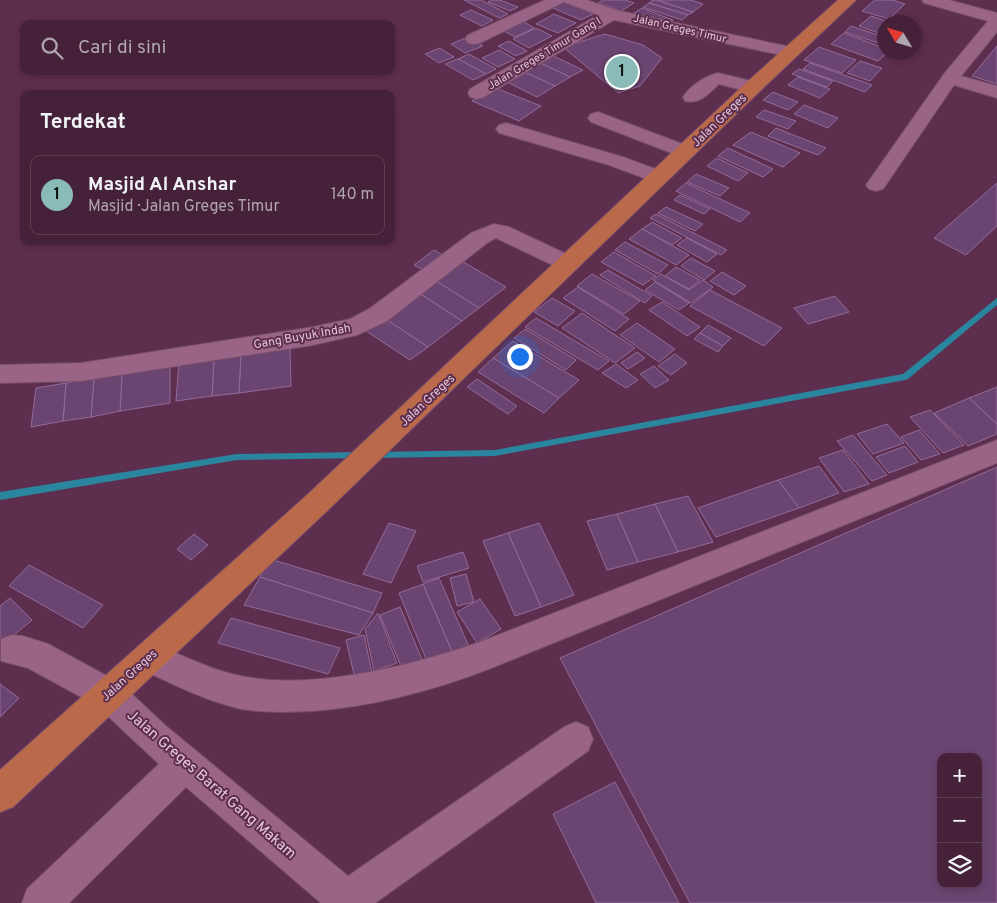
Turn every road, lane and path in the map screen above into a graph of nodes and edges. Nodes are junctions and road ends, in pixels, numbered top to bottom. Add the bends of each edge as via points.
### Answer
1 (558, 0) edge
2 (571, 0) edge
3 (848, 0) edge
4 (930, 0) edge
5 (611, 14) junction
6 (997, 20) edge
7 (474, 40) dead end
8 (791, 52) junction
9 (950, 78) junction
10 (753, 87) junction
11 (997, 92) edge
12 (477, 93) dead end
13 (692, 97) dead end
14 (598, 118) dead end
15 (506, 129) dead end
16 (686, 152) junction
17 (659, 177) junction
18 (876, 185) dead end
19 (569, 264) junction
20 (0, 374) edge
21 (997, 451) edge
22 (12, 650) dead end
23 (150, 657) junction
24 (108, 694) junction
25 (576, 739) dead end
26 (185, 762) junction
27 (0, 794) edge
28 (350, 901) edge
29 (42, 903) edge

1 - 7 street
2 - 5 street, Jalan Greges Timur
3 - 8 highway, Jalan Greges
4 - 6 street
5 - 8 street, Jalan Greges Timur
5 - 12 street, Jalan Greges Timur Gang I
6 - 9 street
8 - 10 highway, Jalan Greges
9 - 11 street
9 - 18 street
10 - 13 street via 718,78
10 - 16 highway, Jalan Greges
14 - 16 street
15 - 17 street
16 - 17 highway, Jalan Greges
17 - 19 highway, Jalan Greges
19 - 20 street, Gang Buyuk Indah via 494,231 479,238 378,315 357,326 313,336 81,372
19 - 23 highway, Jalan Greges
21 - 23 street via 464,664 412,680 332,694 270,697 235,691
22 - 24 street, Jalan Greges Barat Gang Makam via 36,655
23 - 24 highway, Jalan Greges
24 - 26 street, Jalan Greges Barat Gang Makam via 154,738
24 - 27 highway, Jalan Greges
25 - 28 street
26 - 28 street, Jalan Greges Barat Gang Makam
26 - 29 street

